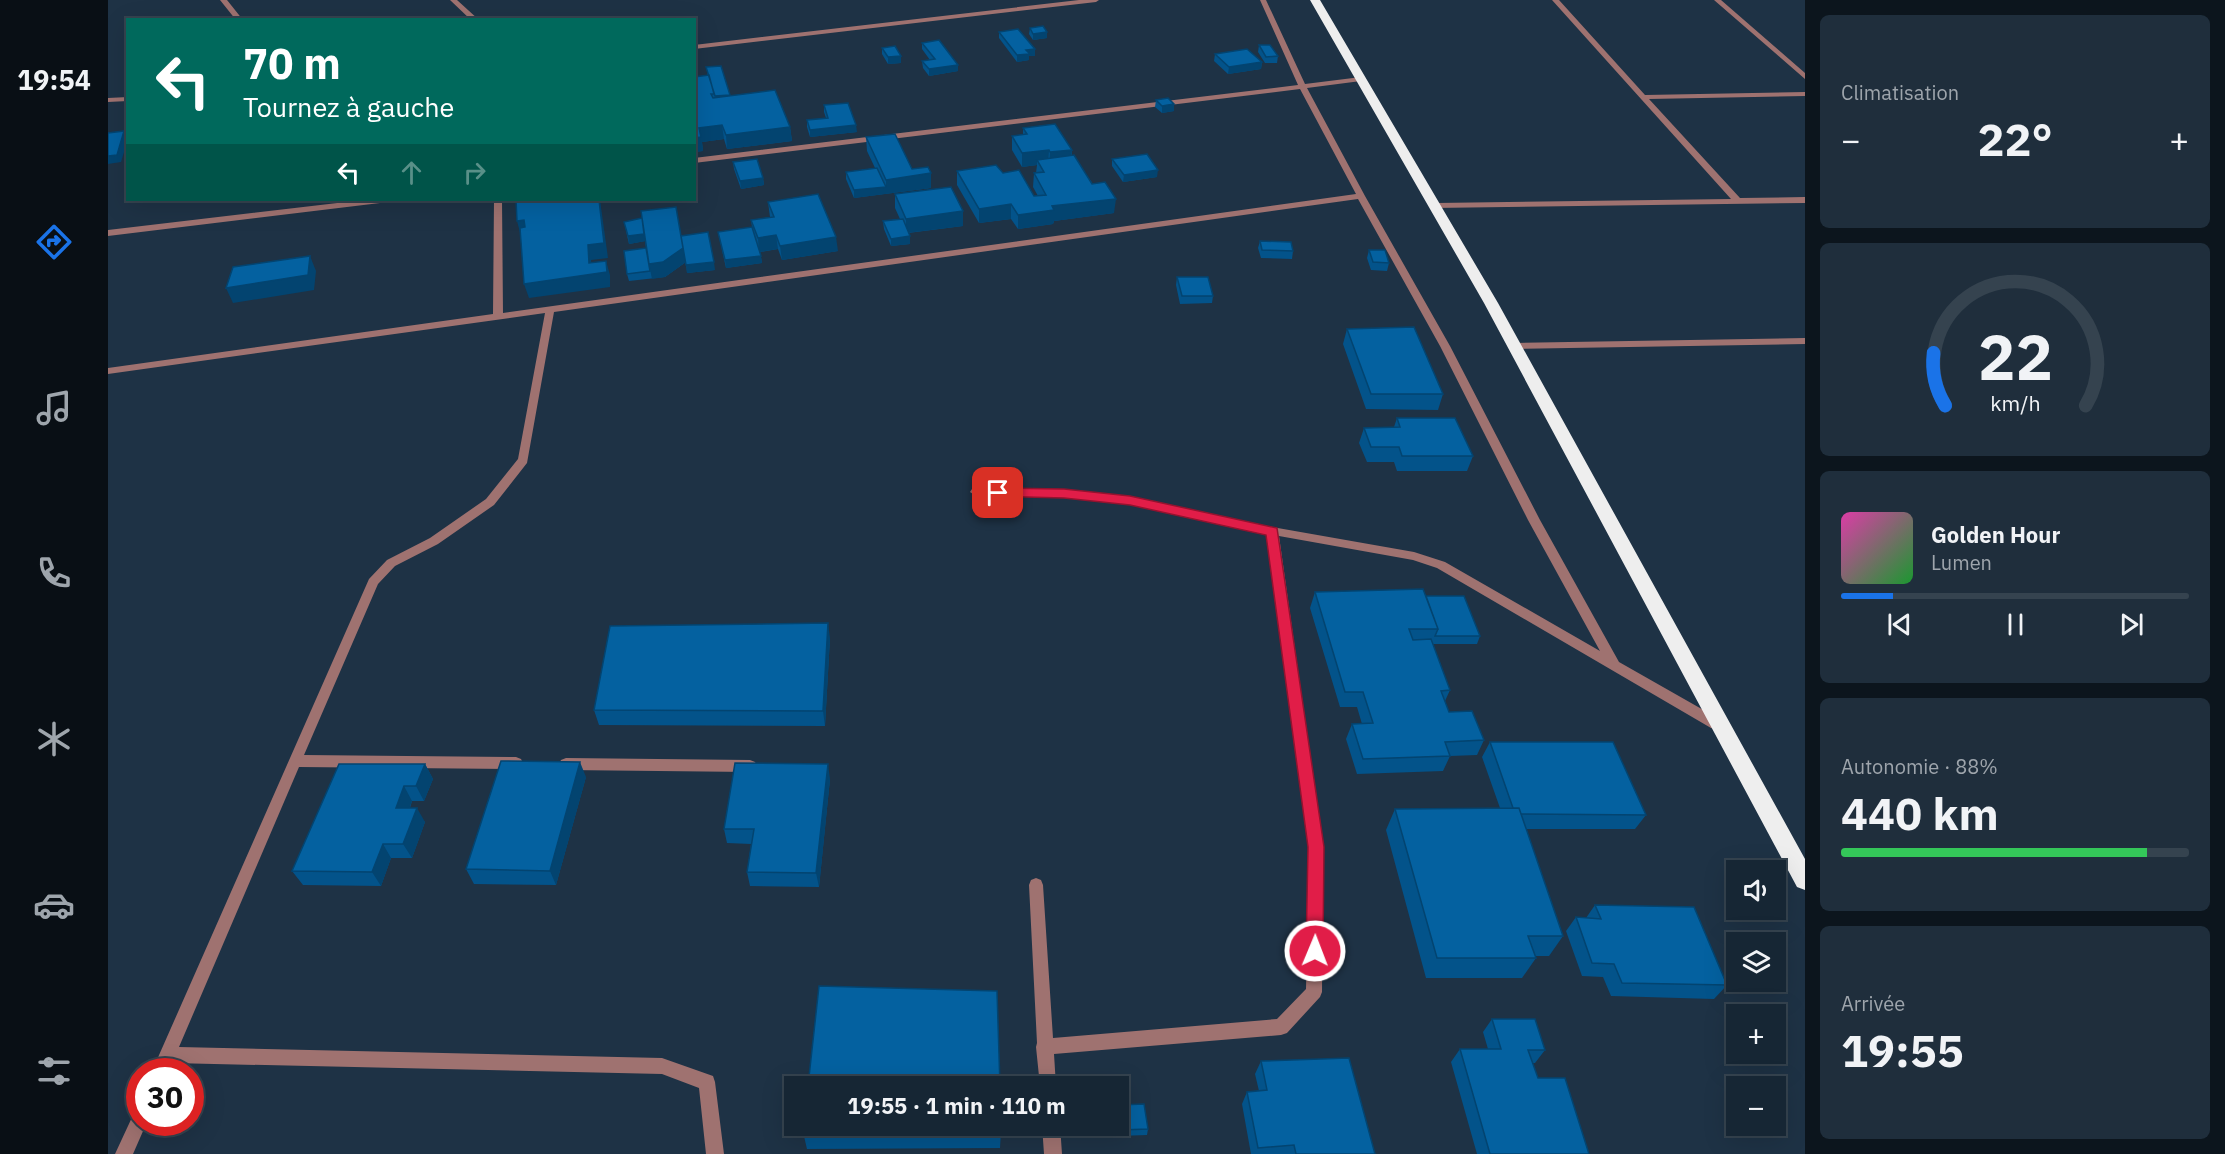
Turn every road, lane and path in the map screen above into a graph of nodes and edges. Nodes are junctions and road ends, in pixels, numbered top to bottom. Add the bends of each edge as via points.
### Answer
1 (223, 0) edge
2 (453, 0) edge
3 (1096, 0) edge
4 (1263, 0) edge
5 (1315, 0) edge
6 (1555, 0) edge
7 (1717, 0) edge
8 (1060, 2) edge
9 (238, 18) edge
10 (474, 18) edge
11 (696, 47) edge
12 (1805, 76) edge
13 (1361, 79) junction
14 (1302, 84) junction
15 (1805, 94) edge
16 (1642, 97) junction
17 (126, 99) edge
18 (108, 100) edge
19 (696, 161) edge
20 (1361, 196) junction
21 (1805, 200) edge
22 (372, 201) edge
23 (498, 201) edge
24 (1738, 201) junction
25 (1436, 206) junction
26 (108, 233) edge
27 (550, 309) junction
28 (498, 316) junction
29 (1805, 341) edge
30 (1514, 346) junction
31 (108, 371) edge
32 (976, 492) dead end
33 (1272, 531) junction
34 (1614, 666) junction
35 (1716, 724) junction
36 (295, 761) junction
37 (761, 766) edge
38 (1805, 880) edge
39 (1036, 885) dead end
40 (1044, 1047) junction
41 (167, 1055) junction
42 (166, 1058) edge
43 (1047, 1076) edge
44 (132, 1136) edge
45 (1052, 1136) edge
46 (124, 1154) edge
47 (715, 1154) edge
48 (1053, 1154) edge

1 - 9 street
2 - 10 street
3 - 8 street
4 - 14 street
5 - 13 highway
6 - 16 street
7 - 12 street
8 - 11 street
13 - 14 street
13 - 25 highway
14 - 19 street
14 - 20 street
15 - 16 street
16 - 24 street
17 - 18 street
20 - 27 street
20 - 34 street
21 - 24 street
22 - 26 street
23 - 28 street
24 - 25 street
25 - 30 highway
27 - 28 street
27 - 36 street via 523,460 490,502 434,541 391,563 373,582
28 - 31 street
29 - 30 street
30 - 35 highway
32 - 33 street via 1064,493 1130,501
33 - 34 street via 1414,556 1441,565
33 - 40 street via 1316,847 1314,992 1281,1027
34 - 35 street
35 - 38 highway
36 - 37 street
36 - 41 street
39 - 40 street
40 - 43 street
41 - 42 street
41 - 47 street via 662,1065 707,1082
44 - 46 street
45 - 48 street

